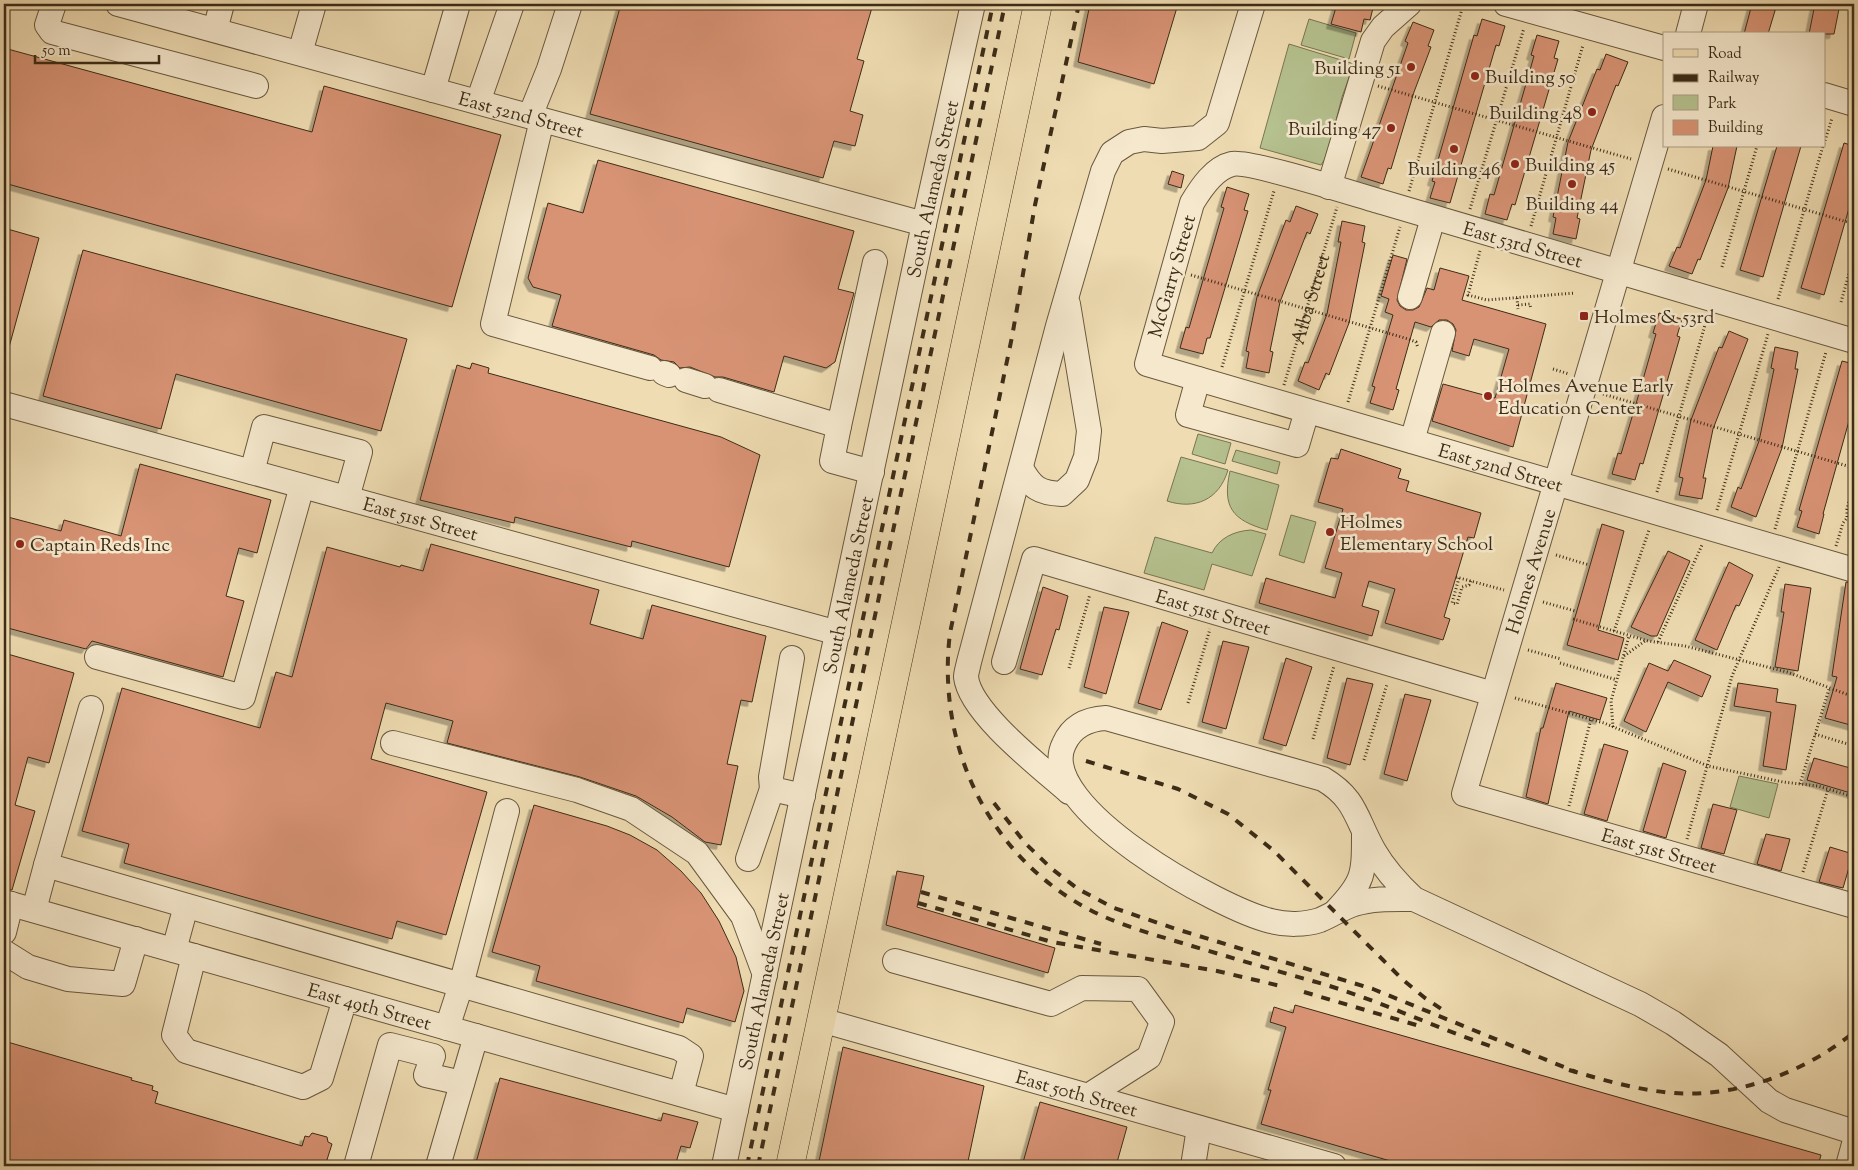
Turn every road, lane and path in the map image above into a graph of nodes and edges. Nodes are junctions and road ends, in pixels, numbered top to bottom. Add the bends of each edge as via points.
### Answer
1 (54, 4) edge
2 (118, 4) edge
3 (222, 4) edge
4 (314, 4) edge
5 (458, 4) edge
6 (512, 4) edge
7 (570, 4) edge
8 (1038, 4) edge
9 (1253, 4) edge
10 (1409, 4) edge
11 (1461, 4) edge
12 (1506, 4) edge
13 (1696, 4) edge
14 (966, 9) edge
15 (1524, 26) dead end
16 (215, 30) junction
17 (1689, 32) edge
18 (1586, 36) dead end
19 (1663, 48) edge
20 (300, 53) junction
21 (1370, 83) dead end
22 (256, 86) dead end
23 (432, 90) junction
24 (478, 102) junction
25 (1435, 102) junction
26 (1854, 104) edge
27 (1828, 105) edge
28 (536, 118) junction
29 (1497, 120) junction
30 (1663, 120) edge
31 (1826, 125) edge
32 (1557, 137) junction
33 (1756, 148) edge
34 (1823, 148) edge
35 (1631, 158) dead end
36 (1668, 170) dead end
37 (1199, 190) joint
38 (1274, 190) dead end
39 (1744, 192) junction
40 (1334, 194) junction
41 (1408, 194) dead end
42 (1805, 209) junction
43 (1470, 212) dead end
44 (1433, 218) junction
45 (924, 224) junction
46 (1854, 224) edge
47 (1400, 227) dead end
48 (1530, 229) dead end
49 (1480, 251) dead end
50 (1854, 256) edge
51 (874, 262) dead end
52 (1722, 267) dead end
53 (1618, 272) junction
54 (1185, 274) dead end
55 (1245, 291) junction
56 (1575, 294) dead end
57 (1067, 295) junction
58 (1410, 297) dead end
59 (1517, 298) junction
60 (1777, 301) dead end
61 (1840, 302) dead end
62 (1518, 304) junction
63 (1306, 309) junction
64 (1531, 309) dead end
65 (1518, 310) dead end
66 (1708, 316) dead end
67 (1771, 327) dead end
68 (1370, 328) junction
69 (1443, 333) dead end
70 (1854, 341) edge
71 (1828, 343) dead end
72 (1419, 350) dead end
73 (1147, 364) joint
74 (1222, 369) dead end
75 (1553, 370) dead end
76 (1569, 374) dead end
77 (1198, 379) junction
78 (1283, 387) dead end
79 (1603, 393) dead end
80 (4, 404) edge
81 (1347, 406) dead end
82 (1307, 411) junction
83 (1679, 416) junction
84 (839, 426) junction
85 (1740, 434) junction
86 (1412, 441) junction
87 (1797, 451) junction
88 (1021, 468) junction
89 (1854, 468) edge
90 (252, 472) junction
91 (872, 472) junction
92 (1854, 482) edge
93 (1557, 484) junction
94 (302, 486) junction
95 (1656, 494) dead end
96 (347, 498) junction
97 (1716, 512) dead end
98 (1650, 521) dead end
99 (1773, 536) dead end
100 (1704, 537) dead end
101 (1556, 555) dead end
102 (1834, 555) dead end
103 (1780, 559) dead end
104 (1589, 564) dead end
105 (1854, 570) edge
106 (1471, 581) junction
107 (1504, 590) dead end
108 (1091, 591) dead end
109 (1543, 602) dead end
110 (1575, 610) dead end
111 (1573, 619) dead end
112 (1211, 626) dead end
113 (1614, 631) junction
114 (838, 632) junction
115 (1629, 636) junction
116 (1645, 640) junction
117 (1658, 642) junction
118 (1528, 650) dead end
119 (97, 657) dead end
120 (1623, 657) junction
121 (792, 658) dead end
122 (1738, 660) junction
123 (1004, 662) dead end
124 (1335, 662) dead end
125 (1069, 668) dead end
126 (1388, 678) dead end
127 (1617, 680) junction
128 (1829, 689) junction
129 (1504, 696) junction
130 (1854, 696) edge
131 (1188, 703) dead end
132 (91, 708) dead end
133 (1591, 719) junction
134 (1613, 727) junction
135 (1815, 734) junction
136 (1313, 739) dead end
137 (393, 743) dead end
138 (1854, 746) edge
139 (1364, 760) dead end
140 (1708, 766) junction
141 (1800, 784) junction
142 (772, 789) junction
143 (1828, 789) junction
144 (1464, 794) joint
145 (803, 796) junction
146 (1854, 796) edge
147 (1087, 808) junction
148 (507, 811) dead end
149 (1566, 815) dead end
150 (1364, 831) junction
151 (1685, 845) dead end
152 (748, 859) dead end
153 (46, 865) junction
154 (1798, 890) junction
155 (1414, 900) junction
156 (7, 903) edge
157 (186, 906) junction
158 (1854, 906) edge
159 (34, 910) junction
160 (1334, 912) junction
161 (4, 932) edge
162 (136, 939) junction
163 (4, 952) edge
164 (184, 953) junction
165 (895, 961) dead end
166 (765, 975) junction
167 (461, 986) junction
168 (345, 999) junction
169 (821, 1020) junction
170 (447, 1028) junction
171 (476, 1036) junction
172 (462, 1083) junction
173 (681, 1094) junction
174 (1088, 1096) junction
175 (736, 1110) junction
176 (1199, 1128) junction
177 (1854, 1132) edge
178 (1854, 1144) edge
179 (356, 1166) edge
180 (438, 1166) edge
181 (724, 1166) edge
182 (790, 1166) edge
183 (1193, 1166) edge
184 (1334, 1166) edge
185 (1848, 1166) edge

1 - 22 street via 47,25 52,32
2 - 16 street, East 52nd Street
3 - 16 street
4 - 20 street
5 - 23 street
6 - 24 street
7 - 28 street
8 - 169 main road
9 - 57 street via 1217,123 1198,138 1144,139 1129,142 1112,153 1090,211
10 - 40 street via 1383,27 1374,41
11 - 25 path
12 - 19 street
13 - 17 street
14 - 45 street, South Alameda Street
15 - 29 path
16 - 20 street, East 52nd Street
18 - 32 path
20 - 23 street, East 52nd Street
21 - 25 path
23 - 24 street, East 52nd Street
24 - 28 street, East 52nd Street
25 - 29 path
25 - 41 path
26 - 27 street
27 - 31 path
28 - 45 street, East 52nd Street
28 - 84 street via 493,324
29 - 32 path
29 - 43 path
30 - 53 street, Holmes Avenue
32 - 35 path
32 - 48 path
33 - 39 path
34 - 42 path
36 - 39 path
37 - 40 street, East 53rd Street via 1217,171 1232,164 1248,165
37 - 73 street, McGarry Street via 1192,203
38 - 55 path
39 - 42 path
39 - 52 path
40 - 44 street, East 53rd Street
40 - 63 path, Alba Street
42 - 46 path
42 - 60 path
44 - 53 street, East 53rd Street
44 - 58 street
45 - 91 street, South Alameda Street
47 - 68 path
49 - 59 path via 1468,295 1487,300
50 - 61 path
51 - 84 street
53 - 70 street, East 53rd Street
53 - 93 street, Holmes Avenue
54 - 55 path
55 - 63 path
55 - 74 path
56 - 59 path
57 - 88 street
57 - 88 street via 1088,431 1086,457 1077,480 1062,494 1044,493 1029,482
59 - 62 path
62 - 64 path via 1530,304
62 - 65 path
63 - 68 path
63 - 78 path, Alba Street
66 - 83 path
67 - 85 path
68 - 72 path via 1416,342
68 - 81 path
69 - 86 street
71 - 87 path
73 - 77 street, East 52nd Street
75 - 76 path
77 - 82 street, East 52nd Street
77 - 82 street via 1188,415 1297,445
79 - 83 path
80 - 90 street, East 51st Street
82 - 86 street, East 52nd Street
83 - 85 path
83 - 95 path
84 - 91 street via 832,462
85 - 87 path
85 - 97 path
86 - 93 street, East 52nd Street
87 - 89 path
87 - 99 path
88 - 147 street via 966,676 978,706 1032,760
90 - 94 street, East 51st Street
90 - 96 street via 264,427 360,452
91 - 114 street, South Alameda Street
92 - 102 path via 1847,518
93 - 105 street, East 52nd Street
93 - 129 street, Holmes Avenue
94 - 96 street, East 51st Street
94 - 119 street via 243,697
96 - 114 street, East 51st Street
98 - 113 path
100 - 117 path
101 - 104 path
103 - 122 path via 1779,569
106 - 106 path via 1457,577 1452,603 1456,604 1462,587 1469,586
106 - 107 path
108 - 125 path
109 - 110 path
111 - 113 path
112 - 131 path
113 - 115 path
114 - 145 street, South Alameda Street
115 - 116 path
115 - 120 path
116 - 117 path
116 - 120 path
117 - 122 path
118 - 127 path
120 - 127 path
121 - 142 street via 771,777
122 - 128 path via 1787,672
122 - 140 path
123 - 129 street, East 51st Street via 1034,559
124 - 136 path
126 - 139 path
127 - 134 path via 1611,701
128 - 130 path
128 - 135 path
129 - 133 path
129 - 144 street, Holmes Avenue
132 - 153 street
133 - 134 path
133 - 149 path
134 - 140 path
135 - 138 path
135 - 141 path
137 - 166 street via 577,790 631,809 697,853 743,916
140 - 141 path
140 - 151 path
141 - 143 path
142 - 145 street
142 - 152 street
143 - 146 path
143 - 154 path
144 - 154 street, East 51st Street
145 - 166 street, South Alameda Street
147 - 150 street via 1065,777 1060,751 1080,724 1090,719 1106,718 1323,780 1347,796
147 - 160 street via 1121,840 1157,866 1200,891 1252,915 1290,924 1308,923
148 - 167 street
150 - 155 street via 1386,868
150 - 160 street via 1361,879
153 - 157 street
153 - 159 street
154 - 158 street, East 51st Street
155 - 160 street via 1386,898
155 - 177 street via 1640,1004 1719,1055 1769,1101 1786,1110
156 - 159 street, East 49th Street
156 - 161 street
157 - 164 street
157 - 167 street
159 - 162 street, East 49th Street
162 - 163 street via 123,984 68,979 28,967
162 - 164 street, East 49th Street
164 - 168 street, East 49th Street
164 - 168 street via 174,1035 186,1051 303,1087 321,1078
165 - 174 street via 1051,1004 1082,988 1138,989 1162,1022 1150,1057
166 - 175 street, South Alameda Street
167 - 170 street
167 - 173 street via 678,1048 691,1056
168 - 170 street, East 49th Street
169 - 174 street, East 50th Street
169 - 182 main road
170 - 171 street, East 49th Street
171 - 172 street
171 - 173 street, East 49th Street
172 - 179 street via 426,1075 432,1056 390,1045
172 - 180 street
173 - 175 street, East 49th Street
174 - 176 street, East 50th Street
175 - 181 street, South Alameda Street
176 - 183 street
176 - 184 street, East 50th Street
178 - 185 street

